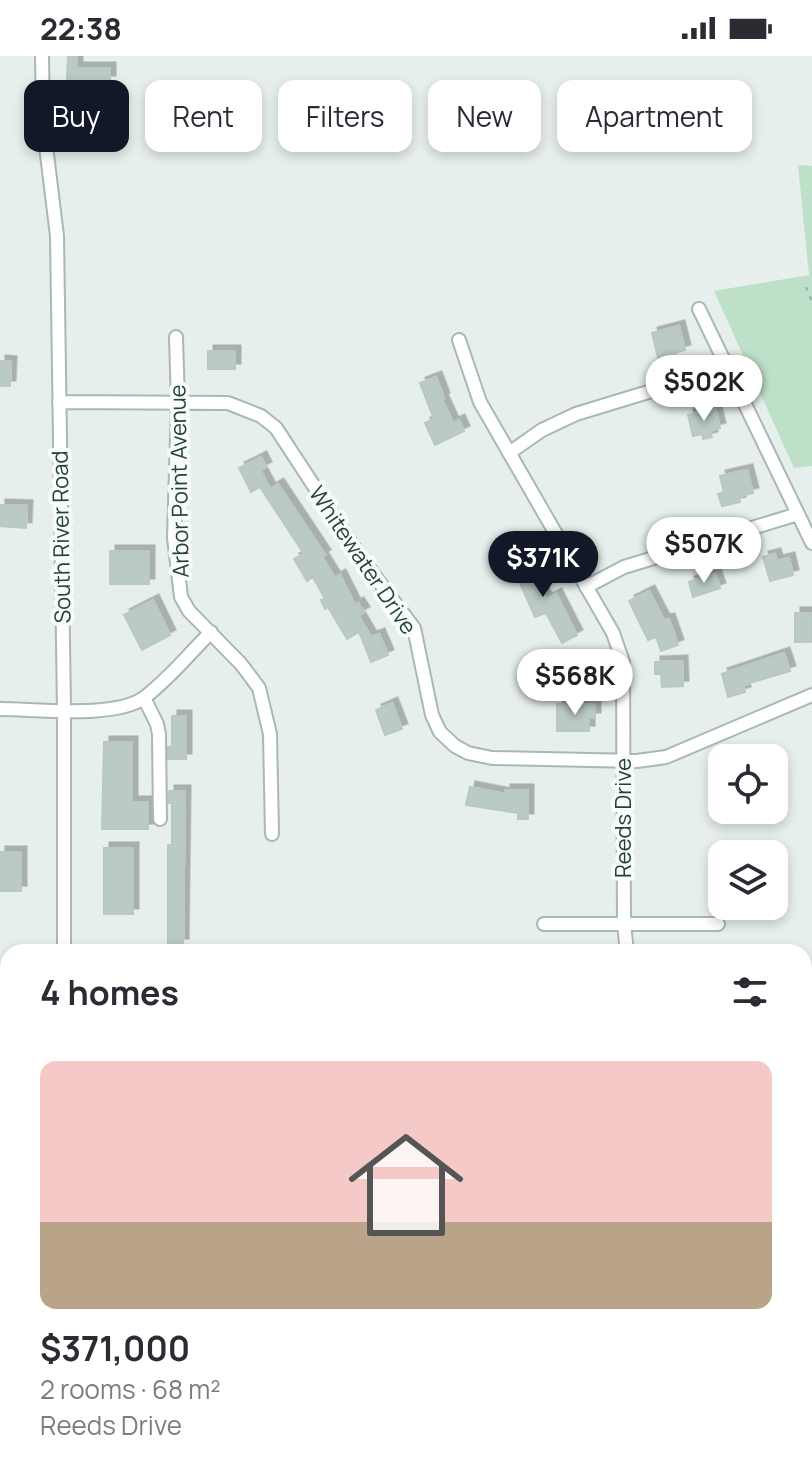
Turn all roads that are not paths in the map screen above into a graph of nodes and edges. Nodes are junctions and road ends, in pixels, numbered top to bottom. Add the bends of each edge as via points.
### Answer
1 (42, 56) edge
2 (699, 309) dead end
3 (176, 337) dead end
4 (459, 340) dead end
5 (727, 368) junction
6 (59, 402) junction
7 (178, 403) junction
8 (509, 453) junction
9 (798, 514) junction
10 (812, 543) edge
11 (586, 587) junction
12 (211, 632) junction
13 (812, 695) edge
14 (144, 698) junction
15 (0, 709) edge
16 (64, 709) junction
17 (623, 761) junction
18 (160, 819) dead end
19 (272, 834) dead end
20 (544, 924) dead end
21 (624, 924) junction
22 (718, 924) dead end
23 (64, 944) edge
24 (626, 944) edge

1 - 6 street, South River Road via 43,122 57,236
2 - 5 street
3 - 7 street, Arbor Point Avenue
4 - 8 street, Reeds Drive via 480,402
5 - 8 street via 576,414
5 - 9 street
6 - 7 street, Whitewater Drive
6 - 16 street, South River Road
7 - 12 street, Arbor Point Avenue via 174,538 181,597
7 - 17 street, Whitewater Drive via 228,403 276,428 414,628 432,715 455,746 492,758
8 - 11 street, Reeds Drive
9 - 10 street
9 - 11 street via 624,567
11 - 17 street, Reeds Drive via 623,662
12 - 14 street
12 - 19 street, Arbor Point Avenue via 259,688 270,734
13 - 17 street, Whitewater Drive via 666,757
14 - 16 street via 121,708
14 - 18 street via 159,734
15 - 16 street
16 - 23 street, South River Road
17 - 21 street, Reeds Drive
20 - 21 street
21 - 22 street
21 - 24 street, Reeds Drive

